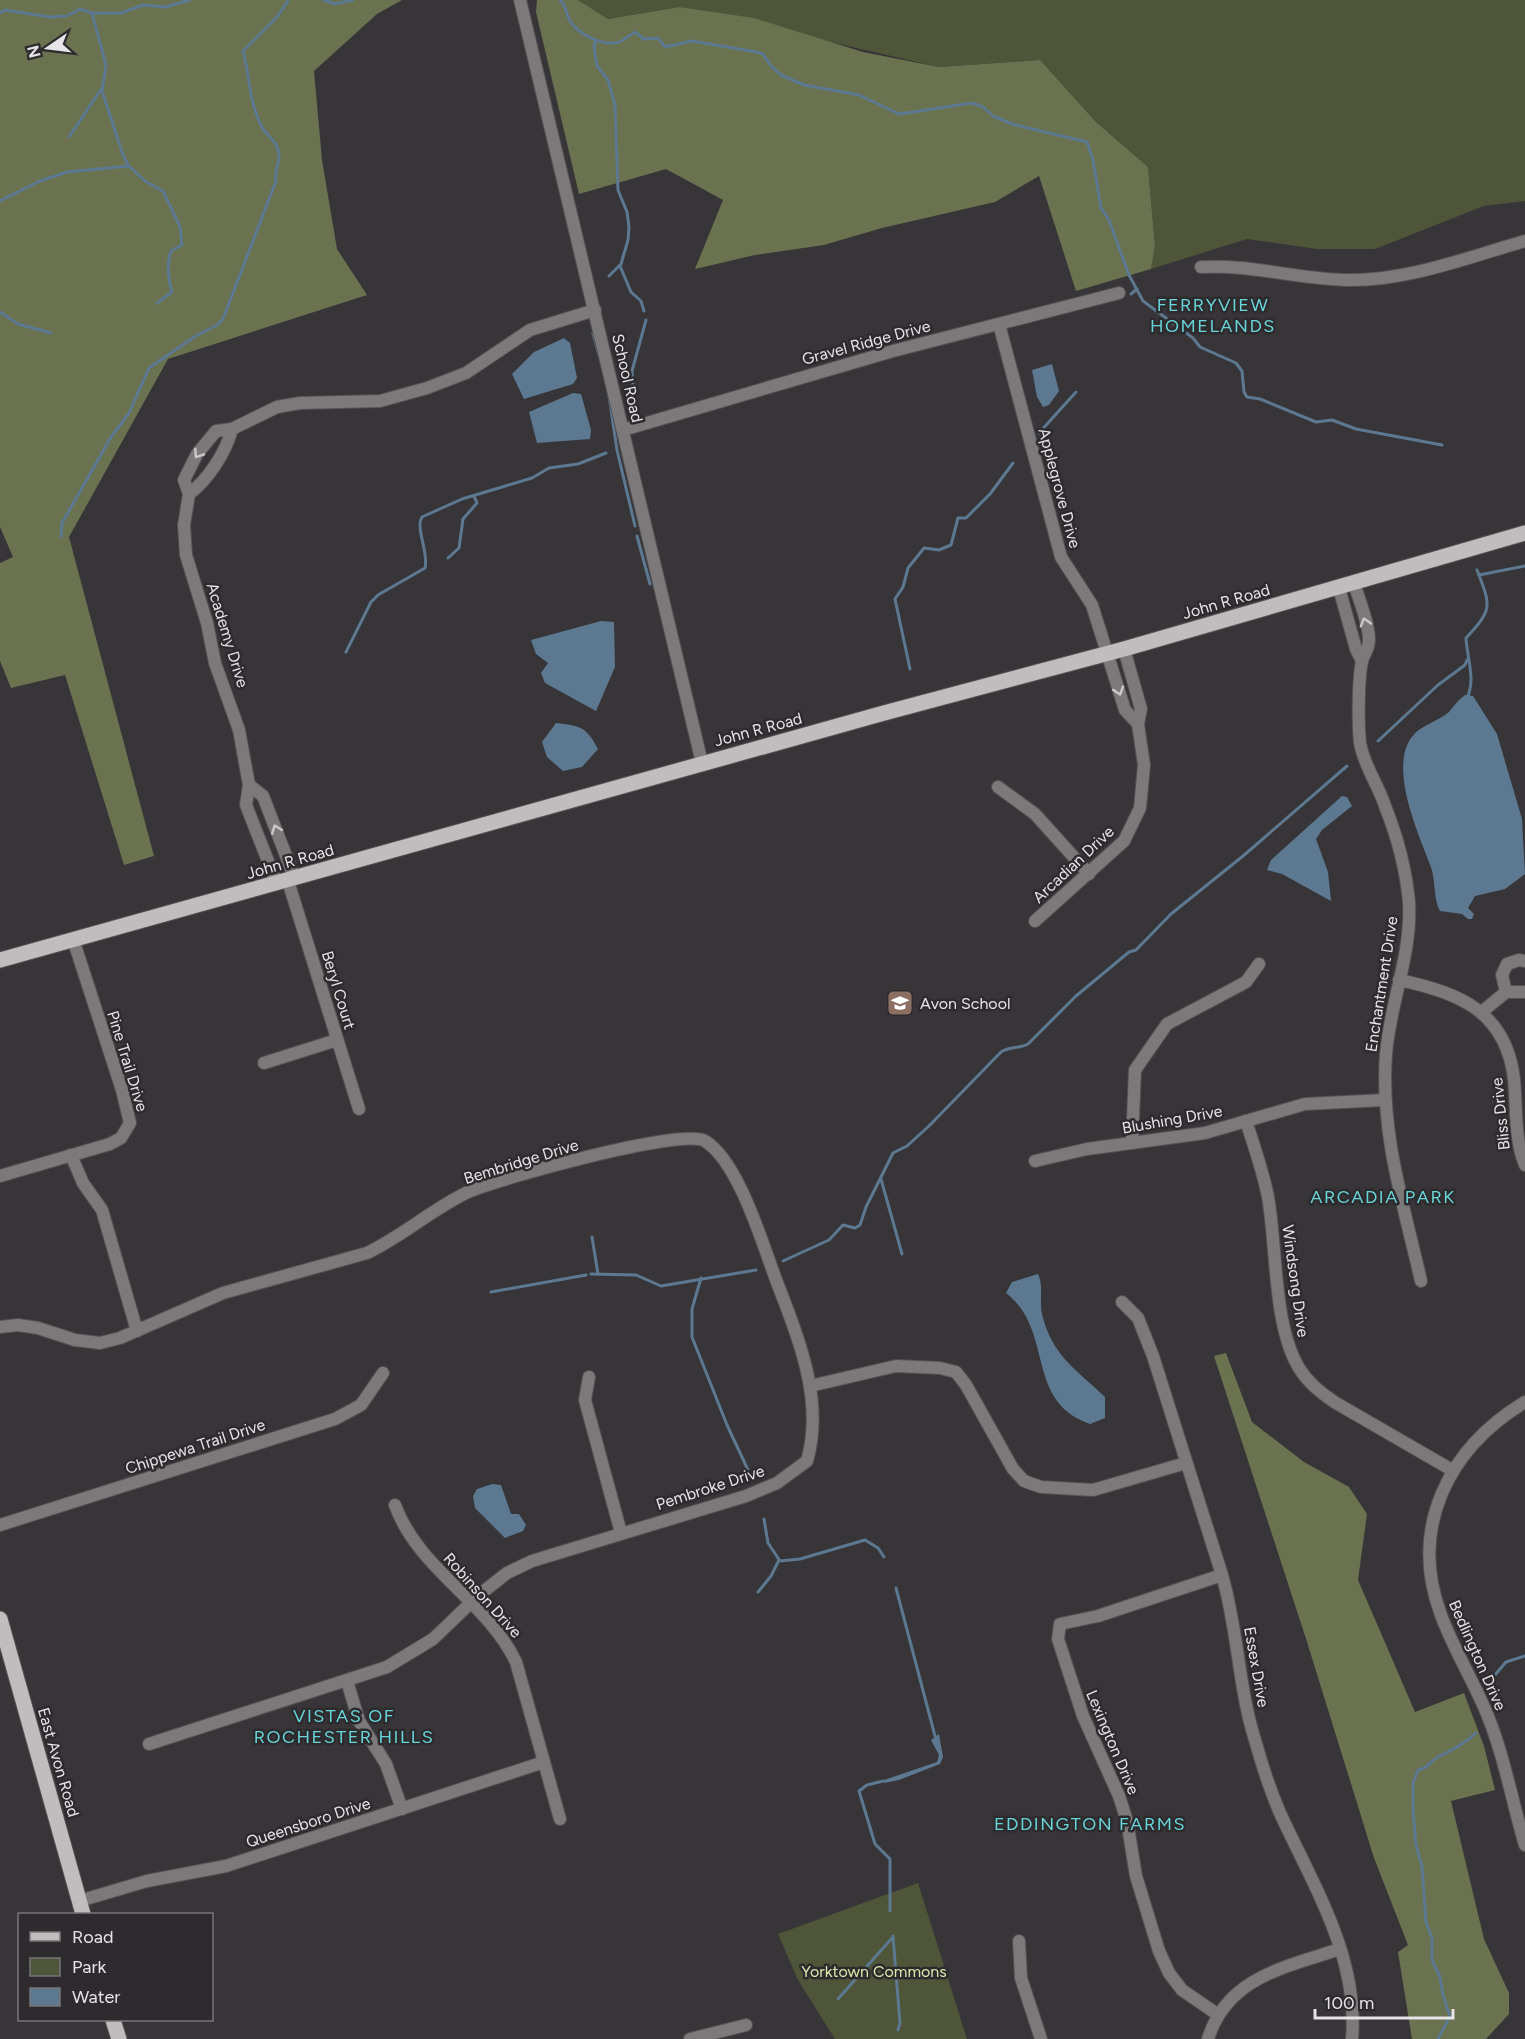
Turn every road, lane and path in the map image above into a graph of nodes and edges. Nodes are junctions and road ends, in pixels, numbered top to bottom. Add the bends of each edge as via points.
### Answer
1 (520, 0) edge
2 (1525, 241) edge
3 (1201, 267) dead end
4 (1119, 293) dead end
5 (595, 310) junction
6 (999, 324) junction
7 (232, 429) junction
8 (623, 430) junction
9 (189, 494) junction
10 (1525, 533) edge
11 (1354, 584) junction
12 (1339, 588) junction
13 (1124, 649) junction
14 (1107, 654) junction
15 (1362, 661) junction
16 (1138, 724) junction
17 (702, 763) junction
18 (249, 785) junction
19 (998, 787) dead end
20 (1089, 874) junction
21 (286, 881) junction
22 (1035, 921) dead end
23 (73, 939) junction
24 (0, 960) edge
25 (1525, 962) edge
26 (1259, 964) dead end
27 (1400, 980) junction
28 (1506, 992) junction
29 (1525, 992) edge
30 (1483, 1011) junction
31 (337, 1040) junction
32 (264, 1063) dead end
33 (1384, 1100) junction
34 (359, 1109) dead end
35 (1246, 1121) junction
36 (1132, 1143) junction
37 (71, 1155) junction
38 (1035, 1161) dead end
39 (1525, 1165) edge
40 (0, 1176) edge
41 (1421, 1281) dead end
42 (1122, 1302) dead end
43 (0, 1327) edge
44 (137, 1331) junction
45 (383, 1373) dead end
46 (589, 1377) dead end
47 (810, 1386) junction
48 (1525, 1402) edge
49 (1186, 1463) junction
50 (1452, 1470) junction
51 (395, 1505) dead end
52 (0, 1525) edge
53 (621, 1533) junction
54 (1222, 1575) junction
55 (470, 1603) junction
56 (0, 1619) edge
57 (4, 1645) edge
58 (6, 1663) edge
59 (347, 1681) junction
60 (149, 1744) dead end
61 (544, 1762) junction
62 (402, 1809) junction
63 (560, 1819) dead end
64 (1525, 1845) edge
65 (81, 1908) edge
66 (1019, 1941) dead end
67 (1340, 1949) junction
68 (1217, 2014) junction
69 (114, 2021) edge
70 (746, 2025) dead end
71 (118, 2039) edge
72 (690, 2039) edge
73 (1041, 2039) edge
74 (1208, 2039) edge
75 (1352, 2039) edge

1 - 5 street, School Road
2 - 3 street via 1418,271 1364,280
4 - 6 street, Gravel Ridge Drive
5 - 7 street, Academy Drive via 530,330 466,373 427,388 380,401 277,407
5 - 8 street, School Road
6 - 8 street, Gravel Ridge Drive
6 - 14 street, Applegrove Drive via 1061,557 1092,605
7 - 9 street via 201,486
7 -> 9 street, Academy Drive via 216,431 197,454 184,480
8 - 17 street, School Road
9 - 18 street, Academy Drive via 184,525 186,555 215,663 234,710
10 - 11 main road, John R Road
11 - 12 main road, John R Road
15 -> 11 street, Enchantment Drive via 1369,638
12 - 13 main road, John R Road
12 - 15 street, Enchantment Drive
13 - 14 main road, John R Road
13 - 16 street, Arcadian Drive via 1141,709
14 -> 16 street, Arcadian Drive via 1125,710
14 - 17 main road, John R Road
15 - 27 street, Enchantment Drive via 1360,743 1391,824 1409,904 1408,939
16 - 20 street, Arcadian Drive via 1144,765 1140,808 1124,841
17 - 21 main road, John R Road
21 -> 18 street, Academy Drive via 263,796
18 - 21 street, Academy Drive via 246,805
19 - 20 street via 1035,814
20 - 22 street, Arcadian Drive
21 - 23 main road, John R Road
21 - 31 street, Beryl Court
23 - 24 main road, John R Road
23 - 37 street, Pine Trail Drive via 130,1123 121,1138
25 - 28 street via 1507,964 1502,975
26 - 36 street via 1246,981 1167,1024 1154,1042 1135,1070
27 - 30 street, Bliss Drive via 1435,987
27 - 33 street, Enchantment Drive via 1388,1032
28 - 29 street
28 - 30 street
30 - 39 street, Bliss Drive via 1511,1061 1517,1134
31 - 32 street
31 - 34 street, Beryl Court
33 - 35 street, Blushing Drive via 1305,1104
33 - 41 street, Enchantment Drive via 1392,1156
35 - 36 street, Blushing Drive via 1205,1133
35 - 50 street, Windsong Drive via 1268,1196 1284,1326 1289,1349 1300,1370 1336,1404
36 - 38 street, Blushing Drive
37 - 40 street, Pine Trail Drive
37 - 44 street via 83,1183 102,1210
42 - 49 street, Essex Drive via 1138,1318
43 - 44 street, Bembridge Drive via 38,1328 100,1343
44 - 47 street, Bembridge Drive via 223,1293 367,1254 471,1191 644,1142 688,1138 705,1140 741,1188 788,1313
45 - 52 street, Chippewa Trail Drive via 361,1405 335,1419
46 - 53 street via 585,1400
47 - 49 street via 896,1366 956,1372 1013,1469 1024,1481 1041,1487 1093,1490
47 - 53 street, Pembroke Drive via 815,1418 812,1443 807,1461 793,1472 746,1496
48 - 50 street, Bedlington Drive via 1486,1429
49 - 54 street, Essex Drive
50 - 64 street, Bedlington Drive via 1436,1506 1432,1527 1430,1552 1435,1595 1488,1716
51 - 55 street, Robinson Drive via 402,1525 417,1547
53 - 55 street, Pembroke Drive via 532,1561 507,1573
54 - 67 street, Essex Drive via 1246,1707 1265,1773 1319,1892
54 - 68 street, Lexington Drive via 1098,1616 1060,1624 1058,1639 1083,1716 1119,1796 1136,1875 1159,1951 1182,1990
55 - 59 street, Pembroke Drive via 433,1639 406,1658
55 - 61 street, Robinson Drive via 506,1640 516,1662
56 - 57 main road, East Avon Road
57 - 58 main road, East Avon Road
58 - 65 main road, East Avon Road
59 - 60 street, Pembroke Drive
59 - 62 street via 359,1721 386,1764
61 - 62 street, Queensboro Drive
61 - 63 street, Robinson Drive
62 - 65 street, Queensboro Drive via 226,1866 147,1881
66 - 73 street via 1021,1978
67 - 68 street via 1252,1981
67 - 75 street, Essex Drive via 1353,1994
68 - 74 street
69 - 71 main road
70 - 72 street

